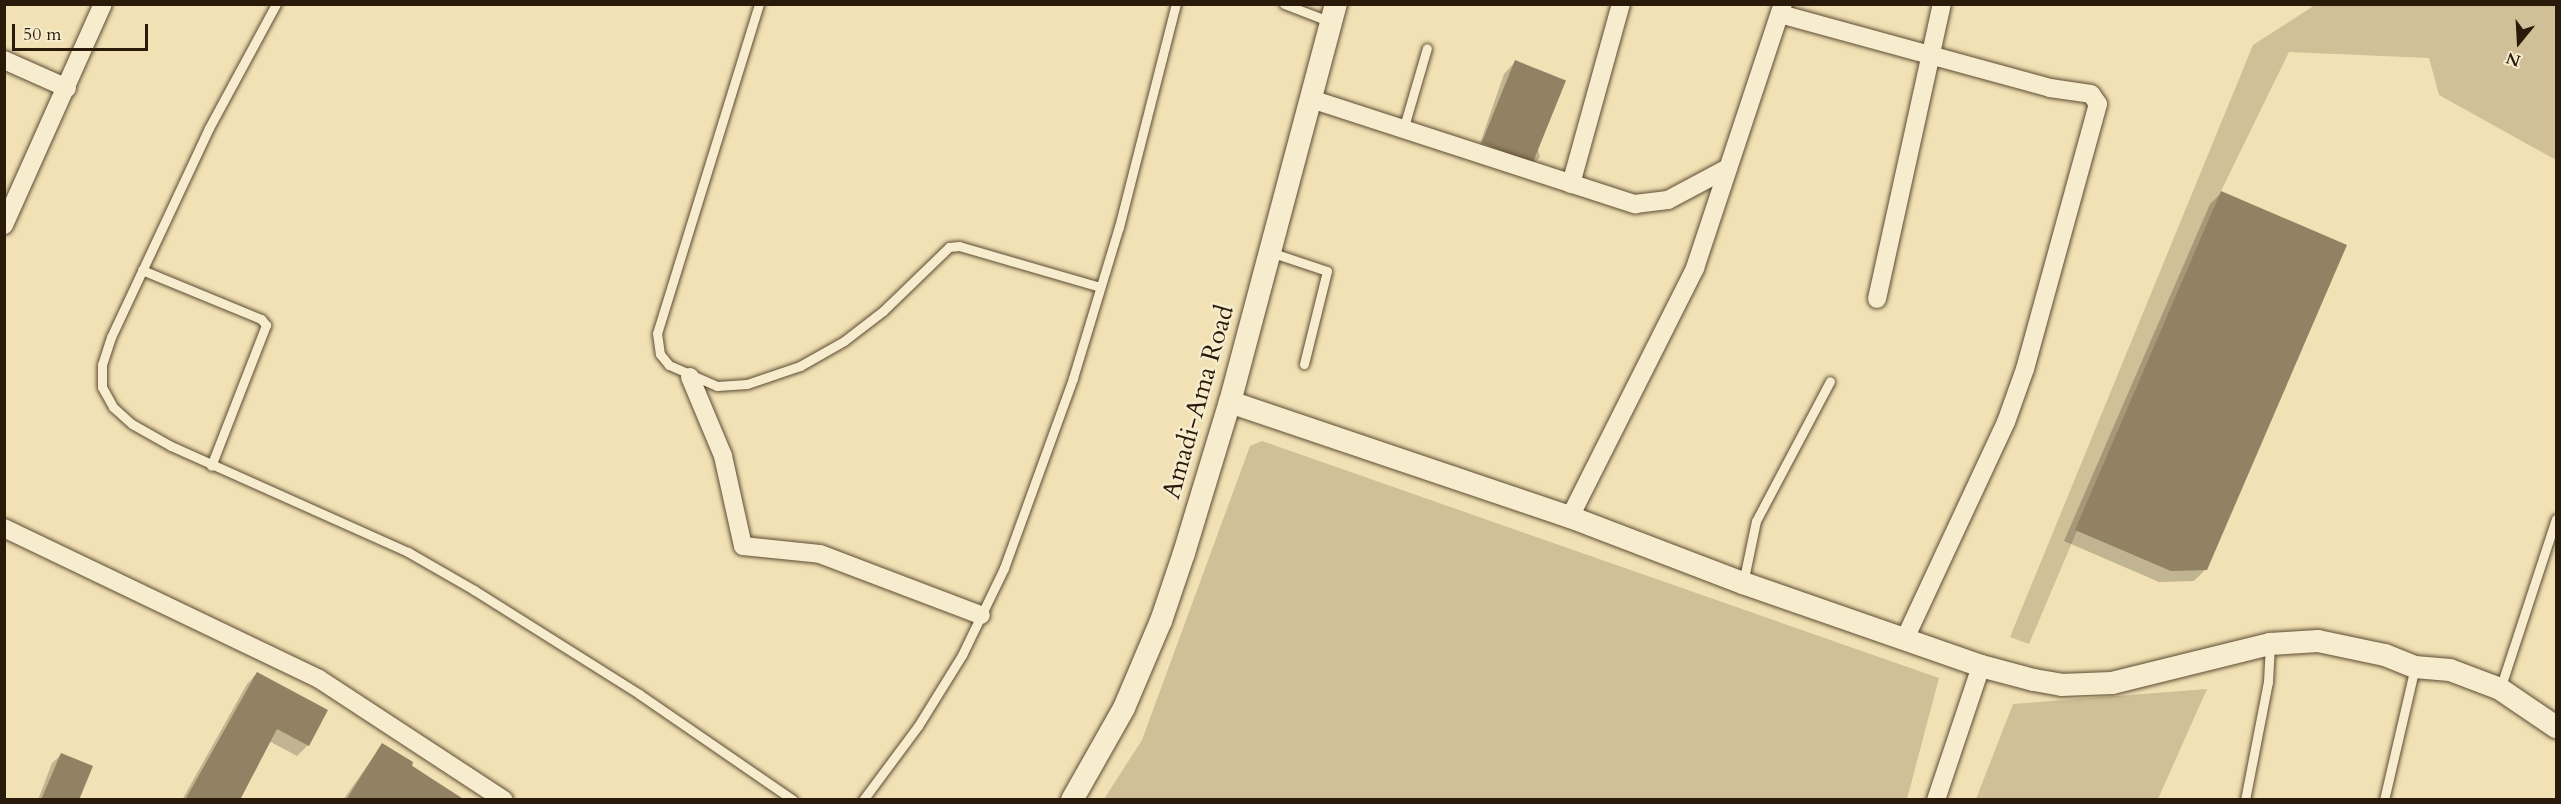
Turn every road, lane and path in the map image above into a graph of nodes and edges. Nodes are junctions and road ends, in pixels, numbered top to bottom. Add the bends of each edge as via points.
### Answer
1 (103, 4) edge
2 (276, 4) edge
3 (759, 4) edge
4 (1176, 4) edge
5 (1284, 4) edge
6 (1621, 4) edge
7 (1942, 4) edge
8 (1781, 9) edge
9 (1334, 13) edge
10 (1427, 48) dead end
11 (1932, 55) junction
12 (4, 60) edge
13 (67, 88) junction
14 (1311, 99) junction
15 (1403, 130) junction
16 (1728, 168) junction
17 (1571, 184) junction
18 (4, 225) edge
19 (1270, 252) junction
20 (142, 270) junction
21 (1100, 287) junction
22 (1877, 299) dead end
23 (1304, 364) dead end
24 (690, 377) junction
25 (1830, 381) dead end
26 (1230, 402) junction
27 (211, 466) junction
28 (1570, 517) junction
29 (2556, 519) edge
30 (4, 528) edge
31 (1743, 584) junction
32 (981, 615) junction
33 (1905, 639) junction
34 (2270, 644) junction
35 (1982, 666) junction
36 (2415, 667) junction
37 (2499, 689) junction
38 (2556, 727) edge
39 (504, 800) edge
40 (793, 800) edge
41 (863, 800) edge
42 (1072, 800) edge
43 (1936, 800) edge
44 (2245, 800) edge
45 (2384, 800) edge

1 - 13 street
2 - 20 lane via 209,128
3 - 24 lane via 657,333 660,354 669,365
4 - 21 lane
5 - 9 lane
6 - 17 street
7 - 11 street
8 - 11 street
8 - 16 street
9 - 14 street, Amadi-Ama Road
10 - 15 lane
11 - 22 street
11 - 33 street via 2050,88 2091,94 2098,104 2025,369 2006,422
12 - 13 street
13 - 18 street
14 - 15 street
14 - 19 street, Amadi-Ama Road
15 - 17 street
16 - 17 street via 1653,205 1635,204
16 - 28 street via 1695,268
19 - 23 lane via 1327,271
19 - 26 street, Amadi-Ama Road
20 - 27 lane via 111,337 102,365 102,387 113,407 132,424
20 - 27 lane via 266,325
21 - 24 lane via 959,246 949,247 883,311 844,341 800,366 747,384 717,386
21 - 32 lane via 1004,568
24 - 32 street via 723,456 743,546 820,554
25 - 31 lane via 1756,521
26 - 28 street
26 - 42 street, Amadi-Ama Road via 1161,621 1124,708
27 - 40 lane via 408,552 465,584 639,694
28 - 31 street
29 - 37 lane
30 - 39 street via 319,679
31 - 33 street
32 - 41 lane via 918,726
33 - 35 street
34 - 35 street via 2112,683 2061,685
34 - 36 street via 2301,640 2333,643
34 - 44 lane via 2268,682
35 - 43 street
36 - 37 street via 2450,670
36 - 45 lane
37 - 38 street

